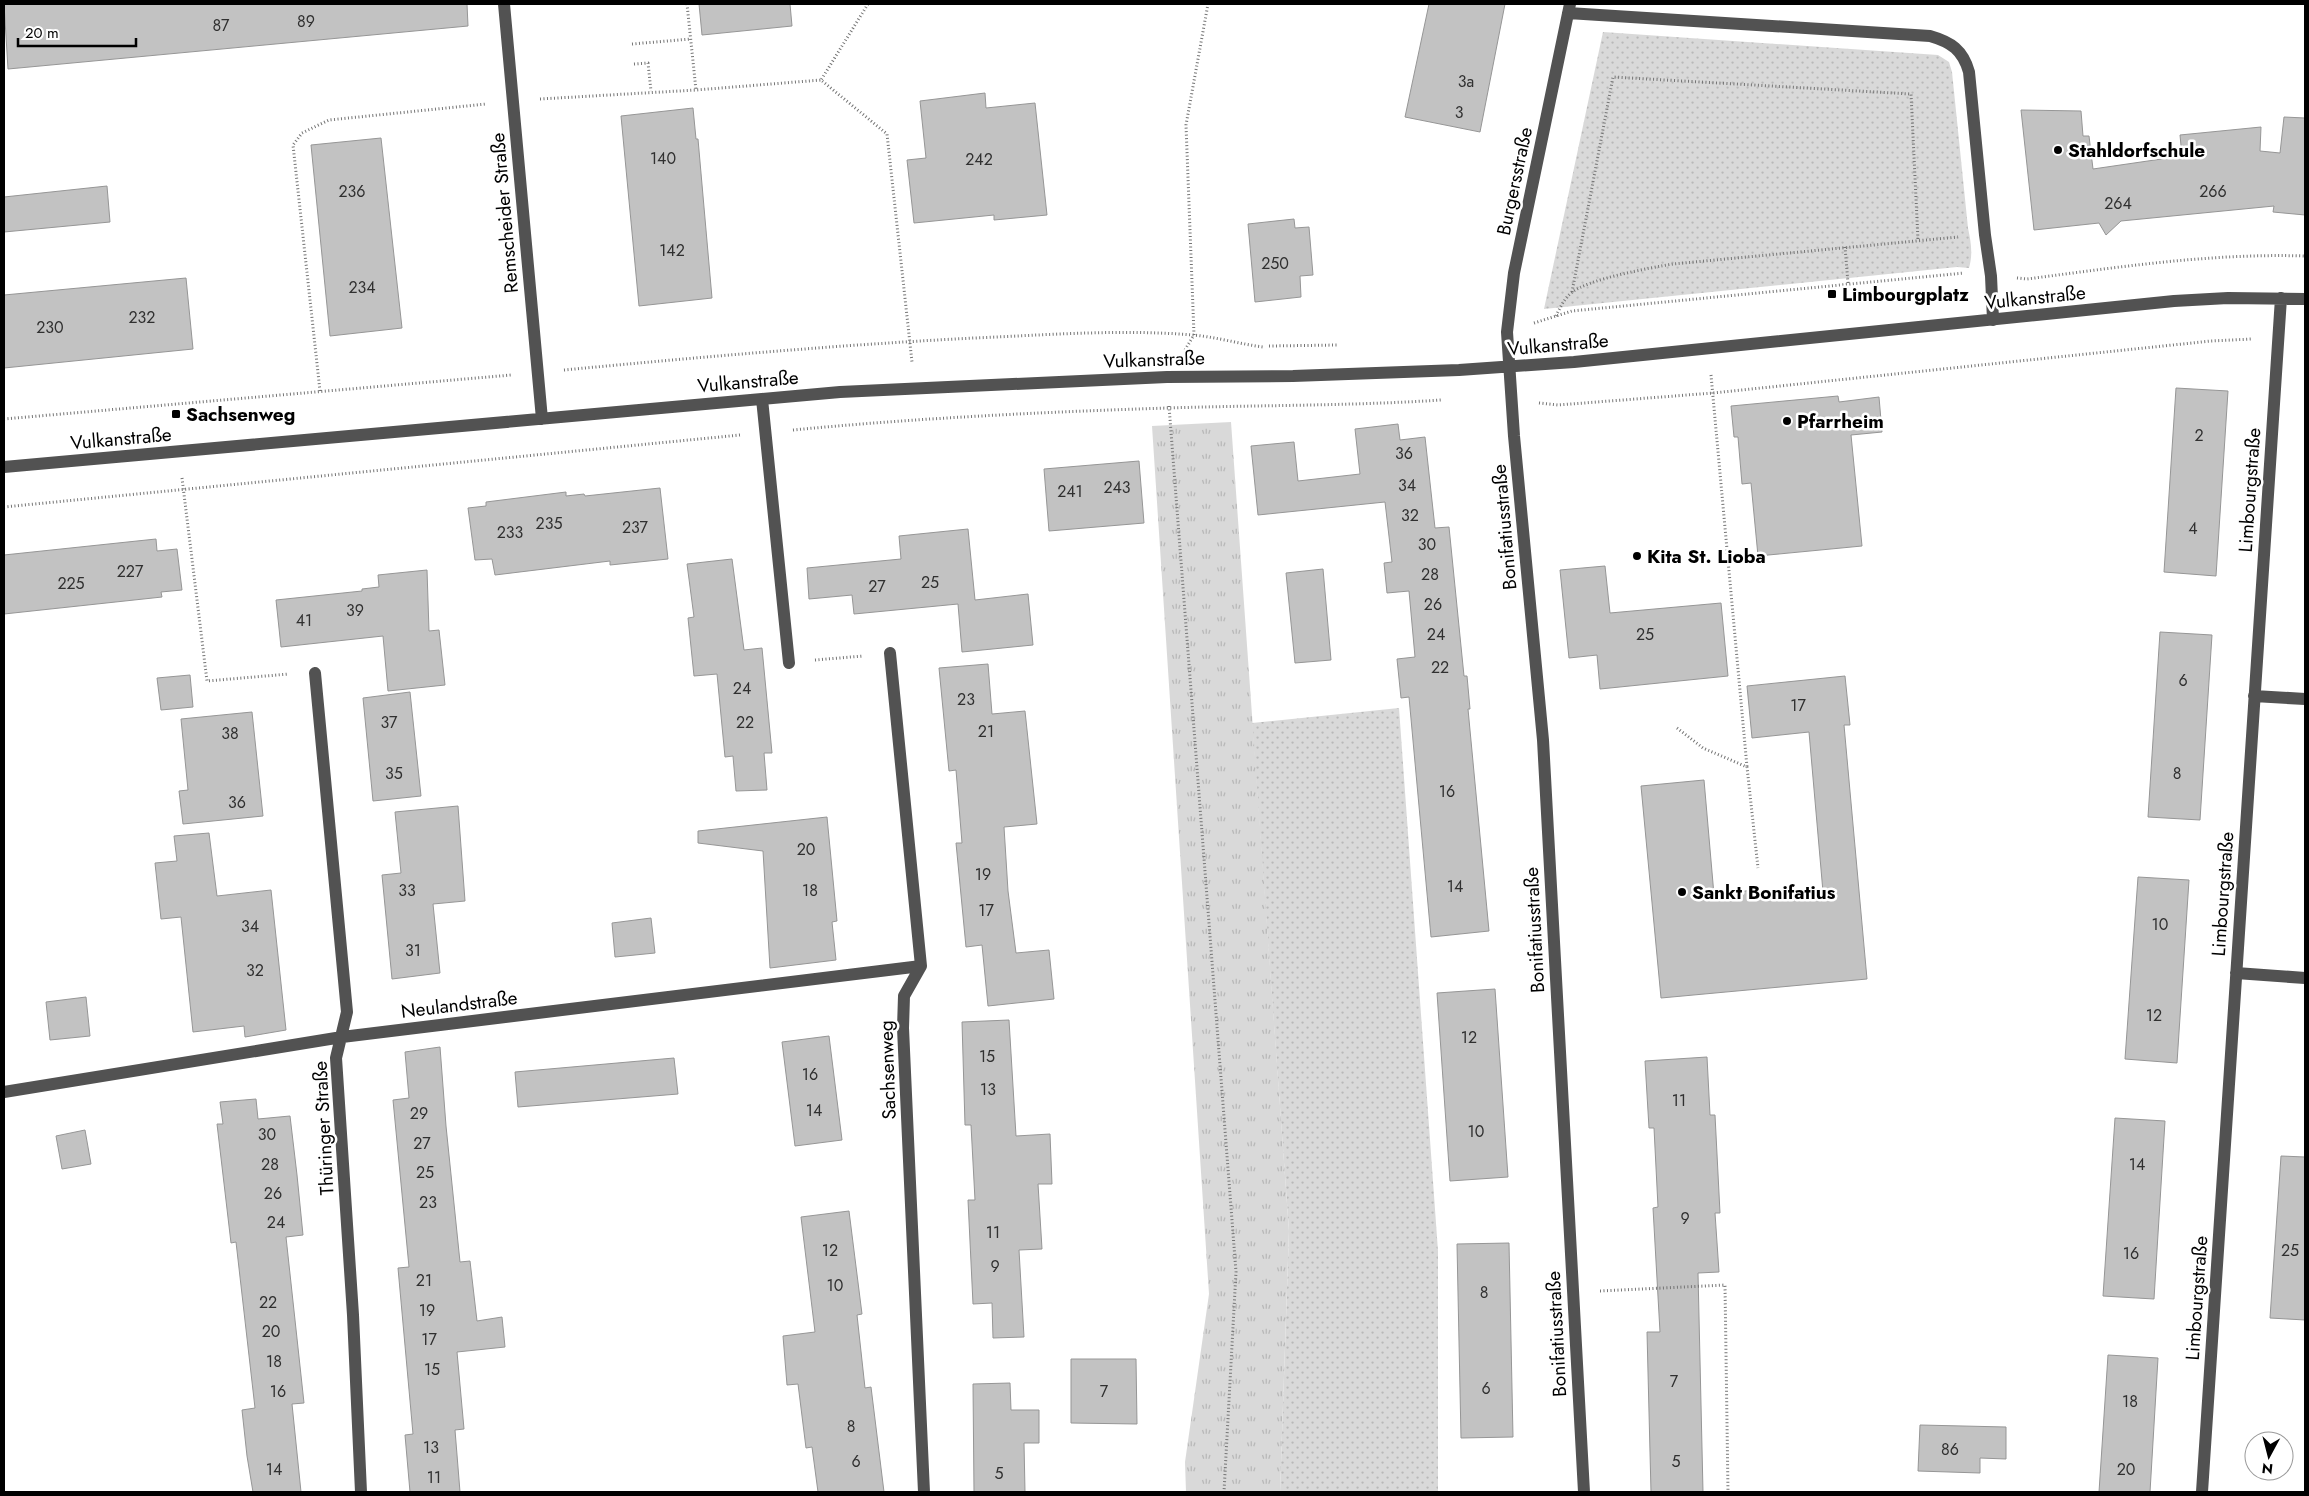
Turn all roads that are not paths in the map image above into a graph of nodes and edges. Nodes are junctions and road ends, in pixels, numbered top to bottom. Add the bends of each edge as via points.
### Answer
1 (504, 4) edge
2 (1569, 8) edge
3 (2281, 298) junction
4 (2305, 299) edge
5 (1993, 320) junction
6 (1509, 366) junction
7 (762, 399) junction
8 (542, 419) junction
9 (4, 467) edge
10 (890, 653) road end
11 (789, 663) road end
12 (315, 674) road end
13 (2254, 696) junction
14 (2305, 699) edge
15 (921, 966) junction
16 (2236, 973) junction
17 (2305, 978) edge
18 (342, 1037) junction
19 (4, 1092) edge
20 (361, 1492) edge
21 (924, 1492) edge
22 (1584, 1492) edge
23 (2202, 1492) edge

1 - 8 street, Remscheider Straße
2 - 5 street via 1930,36 1946,40 1962,53 1969,72
2 - 6 street, Burgersstraße via 1514,273 1507,332
3 - 4 street, Vulkanstraße
3 - 5 street, Vulkanstraße via 2174,302
3 - 13 street, Limbourgstraße
5 - 6 street, Vulkanstraße
6 - 7 street, Vulkanstraße via 1398,373 1167,377 915,387
6 - 22 street, Bonifatiusstraße via 1543,740
7 - 8 street, Vulkanstraße
7 - 11 street
8 - 9 street, Vulkanstraße
10 - 15 street
12 - 18 street, Thüringer Straße via 347,1012
13 - 14 street
13 - 16 street, Limbourgstraße
15 - 18 street, Neulandstraße
15 - 21 street, Sachsenweg via 904,996 903,1028
16 - 17 street
16 - 23 street, Limbourgstraße
18 - 19 street, Neulandstraße
18 - 20 street, Thüringer Straße via 336,1058

